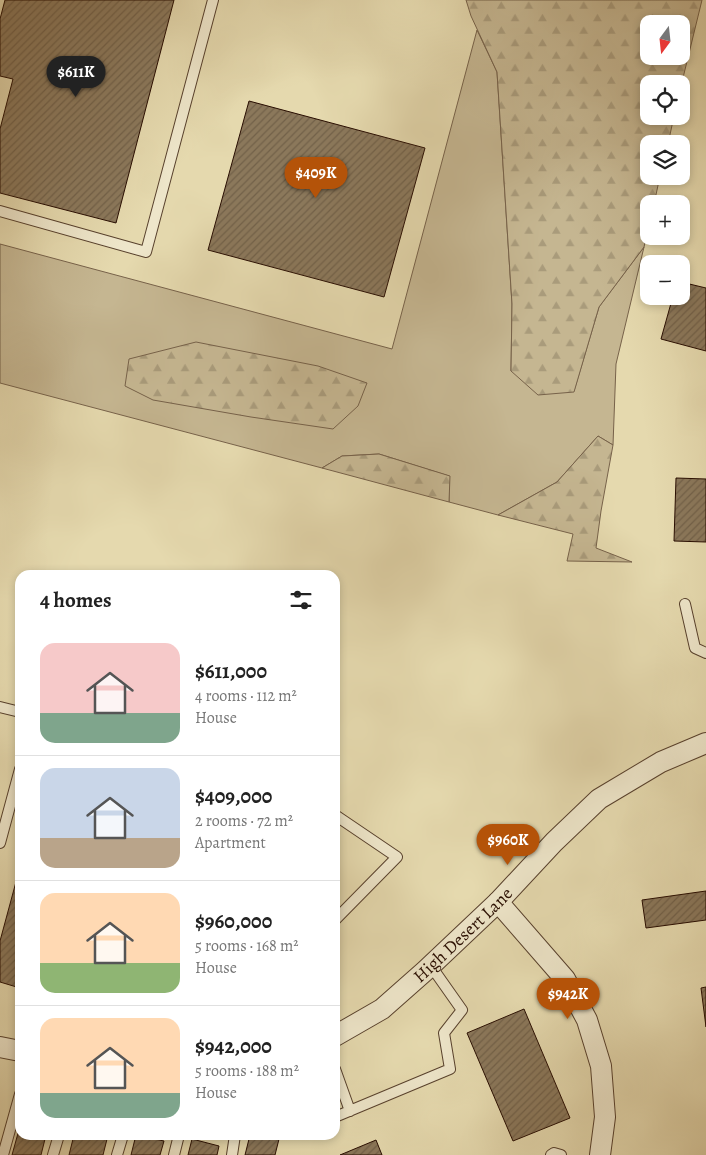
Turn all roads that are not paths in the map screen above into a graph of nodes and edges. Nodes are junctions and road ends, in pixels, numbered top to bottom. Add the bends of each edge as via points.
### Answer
1 (213, 0) edge
2 (0, 211) edge
3 (685, 604) dead end
4 (706, 653) edge
5 (0, 707) edge
6 (15, 711) edge
7 (706, 744) edge
8 (15, 788) edge
9 (340, 818) edge
10 (0, 843) edge
11 (498, 902) junction
12 (340, 915) edge
13 (431, 966) junction
14 (340, 1033) edge
15 (0, 1047) edge
16 (15, 1050) edge
17 (340, 1083) edge
18 (350, 1111) junction
19 (15, 1114) edge
20 (340, 1116) edge
21 (58, 1140) edge
22 (122, 1140) edge
23 (178, 1140) edge
24 (234, 1140) edge
25 (3, 1155) edge
26 (53, 1155) edge
27 (117, 1155) edge
28 (174, 1155) edge
29 (232, 1155) edge
30 (551, 1155) edge
31 (562, 1155) edge
32 (600, 1155) edge

1 - 2 lane via 146,252
3 - 4 lane via 695,648
5 - 6 lane
7 - 11 street, High Desert Lane via 661,762 600,799
8 - 10 lane
9 - 12 lane via 397,857
11 - 13 street, High Desert Lane
11 - 32 street via 566,979 587,1020 601,1066 605,1117
13 - 14 street, High Desert Lane via 382,1010
13 - 18 lane via 462,1010 444,1033 450,1069
15 - 16 street
17 - 18 lane
18 - 20 lane
19 - 25 lane
21 - 26 lane
22 - 27 lane
23 - 28 lane
24 - 29 lane
30 - 31 lane

